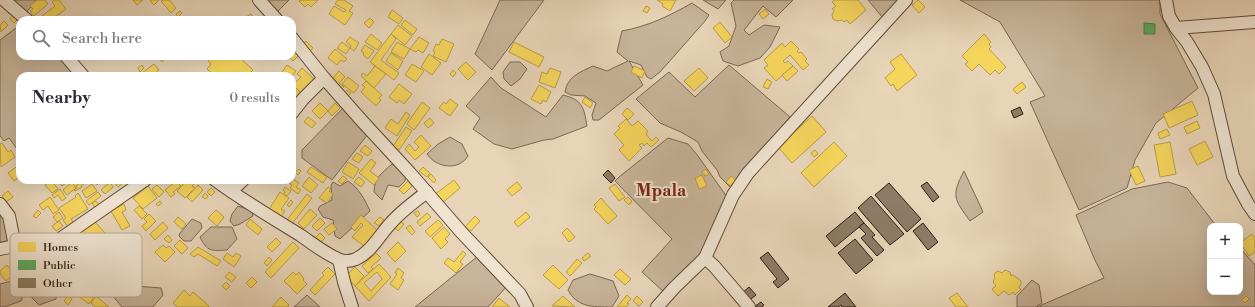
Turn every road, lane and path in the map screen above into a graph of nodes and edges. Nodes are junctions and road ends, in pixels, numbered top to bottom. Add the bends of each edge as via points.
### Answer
1 (4, 0) edge
2 (259, 0) edge
3 (906, 0) edge
4 (1166, 0) edge
5 (22, 16) edge
6 (273, 16) edge
7 (1255, 22) edge
8 (1176, 28) junction
9 (296, 43) edge
10 (69, 60) edge
11 (80, 72) edge
12 (324, 78) junction
13 (296, 108) edge
14 (139, 184) edge
15 (220, 184) edge
16 (239, 184) edge
17 (231, 192) junction
18 (427, 192) junction
19 (0, 204) edge
20 (1255, 214) edge
21 (12, 233) edge
22 (69, 233) edge
23 (10, 247) edge
24 (0, 250) edge
25 (705, 258) junction
26 (339, 260) junction
27 (352, 307) edge
28 (527, 307) edge
29 (657, 307) edge
30 (749, 307) edge

1 - 5 street
2 - 6 street
3 - 25 street via 748,173 733,194
4 - 8 street via 1169,16
7 - 8 street
8 - 20 street via 1188,42 1214,94 1233,176
9 - 12 street
10 - 11 street
12 - 13 street
12 - 18 street
14 - 22 street
15 - 17 street
16 - 17 street
17 - 26 street
18 - 26 street via 404,210 364,254 355,260
18 - 28 street via 520,294
19 - 21 street via 9,216
23 - 24 street
25 - 29 street
25 - 30 street
26 - 27 street

